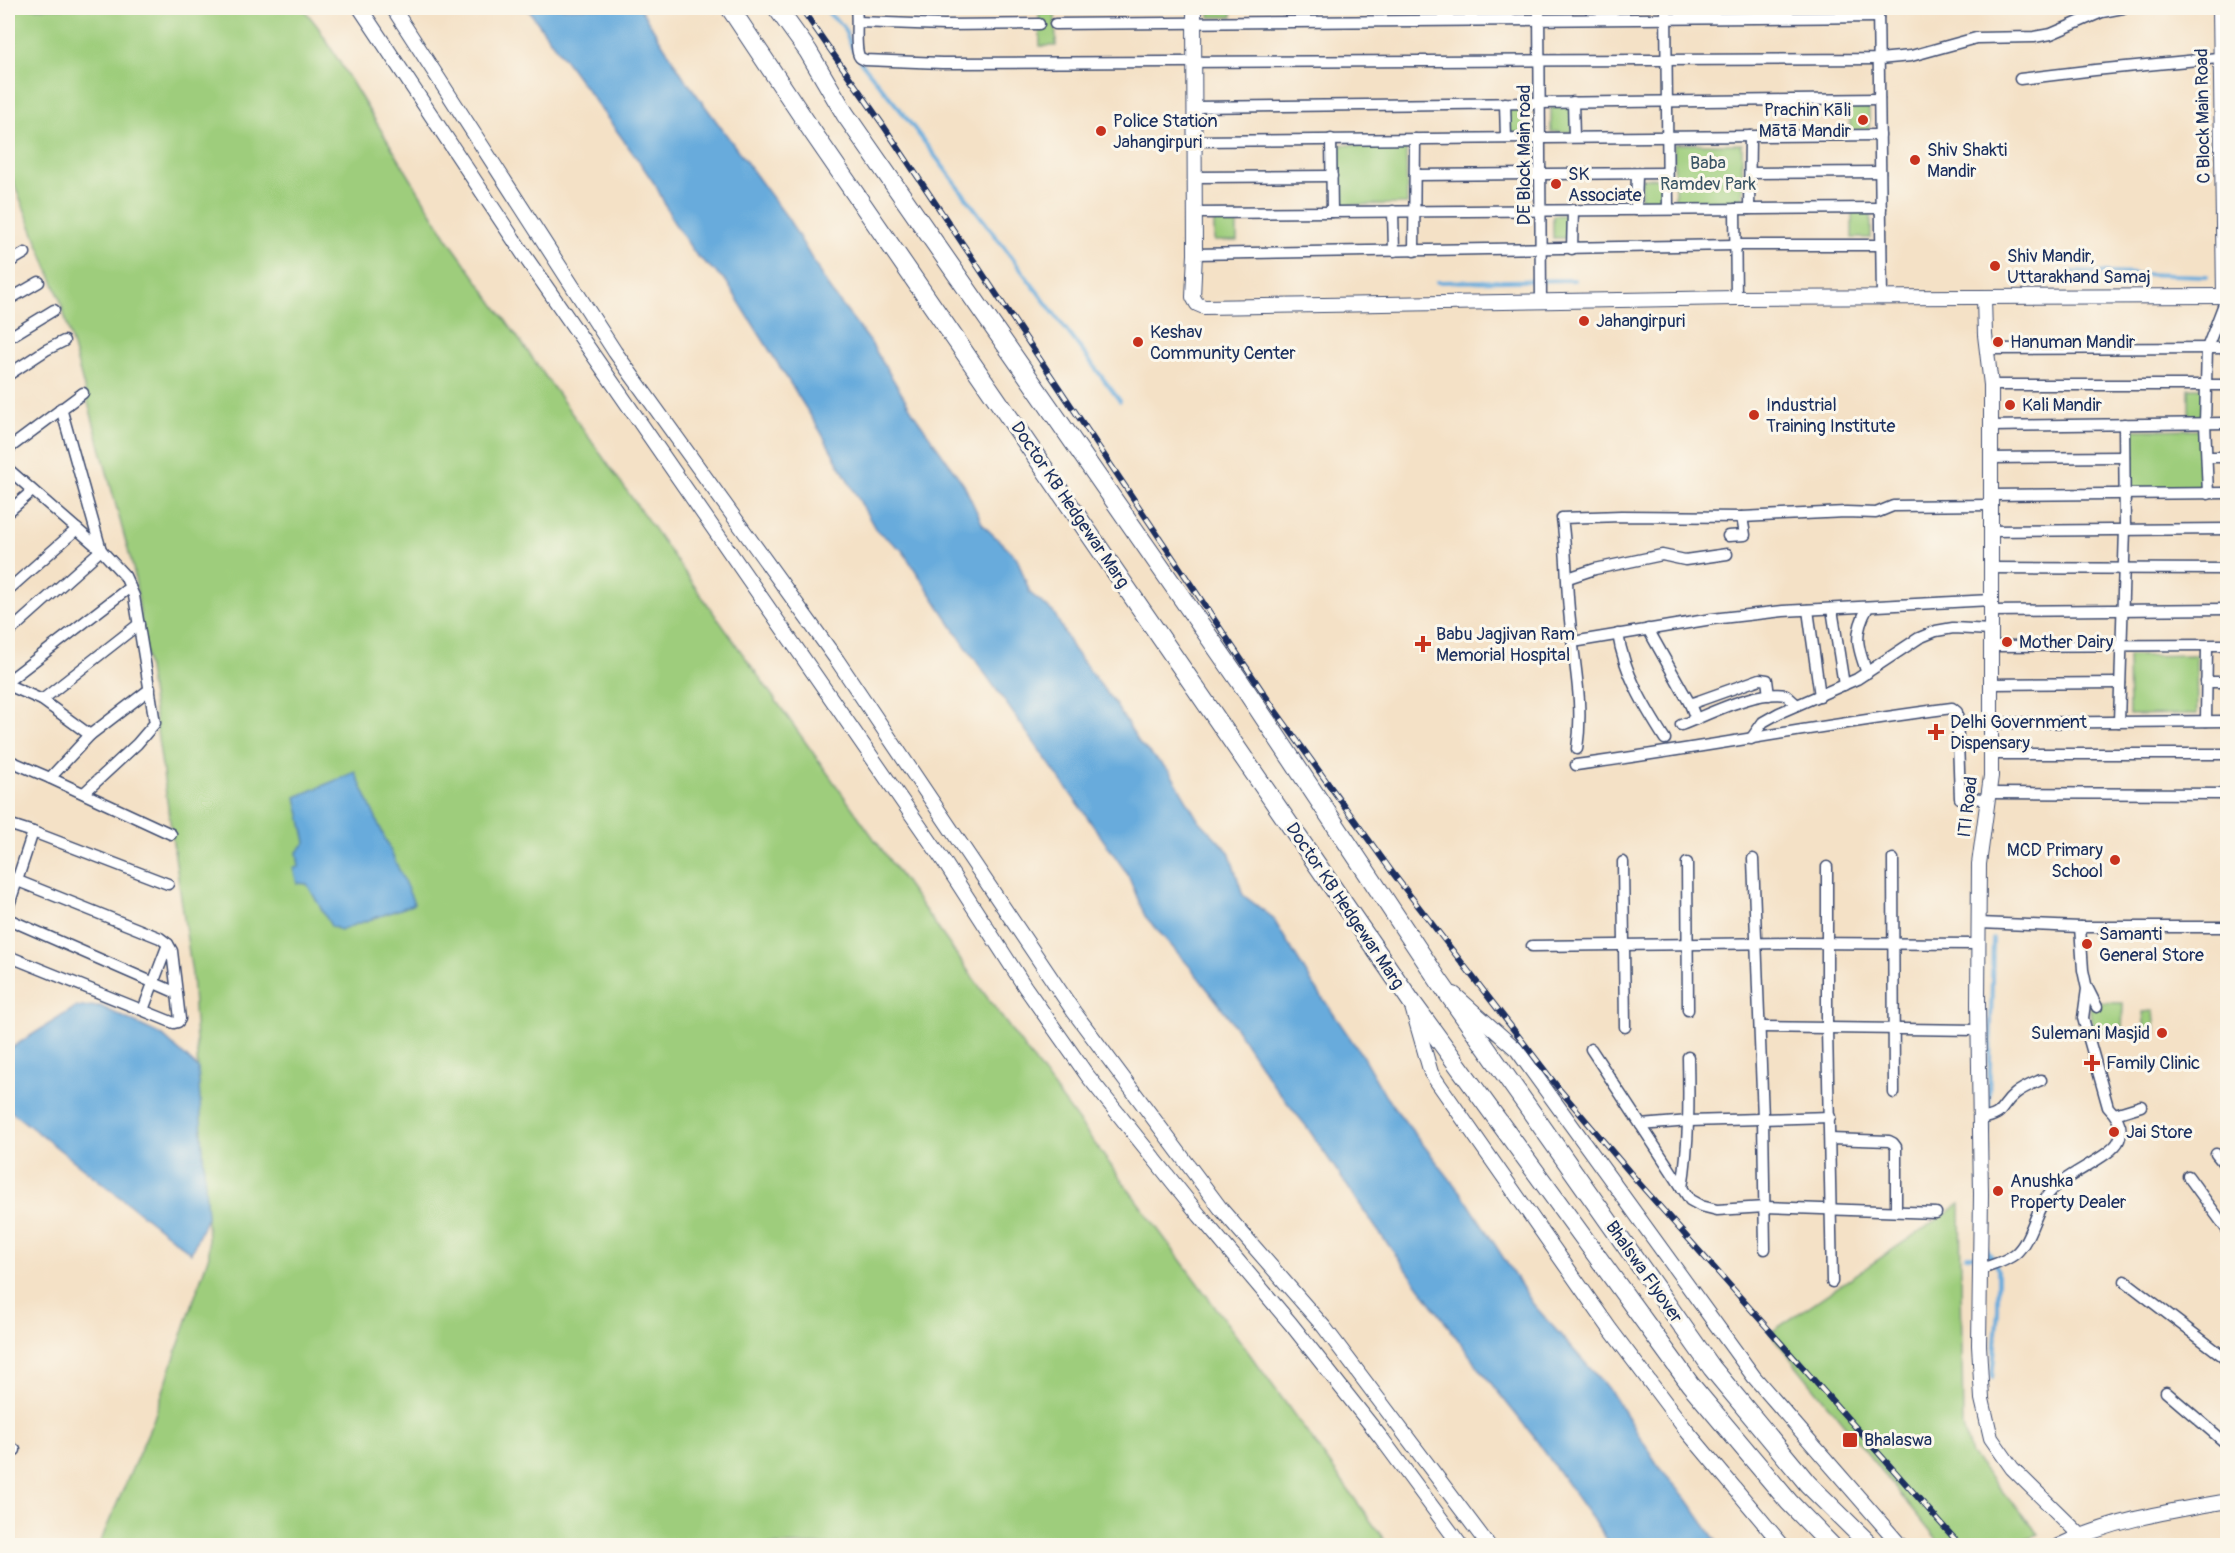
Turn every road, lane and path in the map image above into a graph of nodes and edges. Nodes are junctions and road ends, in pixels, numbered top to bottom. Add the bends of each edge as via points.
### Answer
1 (360, 8) edge
2 (393, 8) edge
3 (730, 8) edge
4 (777, 8) edge
5 (856, 8) edge
6 (1194, 8) edge
7 (1539, 8) edge
8 (2123, 8) edge
9 (2220, 8) edge
10 (1878, 12) edge
11 (1666, 13) edge
12 (1539, 20) junction
13 (858, 22) junction
14 (1194, 22) junction
15 (1039, 24) dead end
16 (1055, 24) dead end
17 (2224, 57) edge
18 (1879, 59) junction
19 (1540, 60) junction
20 (1666, 60) junction
21 (1194, 62) junction
22 (2020, 79) dead end
23 (1879, 99) junction
24 (1666, 101) junction
25 (1573, 102) junction
26 (1505, 103) junction
27 (1540, 103) junction
28 (1194, 107) junction
29 (1880, 135) junction
30 (1750, 136) junction
31 (1574, 137) junction
32 (1667, 137) junction
33 (1506, 138) junction
34 (1540, 138) junction
35 (1415, 139) junction
36 (1331, 140) junction
37 (1195, 141) junction
38 (1880, 172) junction
39 (1667, 173) junction
40 (1750, 173) junction
41 (1540, 174) junction
42 (1637, 174) junction
43 (1415, 175) junction
44 (1332, 176) junction
45 (1195, 177) junction
46 (8, 199) edge
47 (8, 206) edge
48 (2225, 206) edge
49 (1881, 208) junction
50 (1668, 209) junction
51 (1736, 209) junction
52 (1749, 209) junction
53 (1541, 210) junction
54 (1573, 210) junction
55 (1636, 210) junction
56 (1394, 211) junction
57 (1415, 211) junction
58 (1332, 212) junction
59 (1195, 213) junction
60 (1735, 245) junction
61 (1881, 245) junction
62 (1541, 249) junction
63 (1572, 249) junction
64 (1394, 251) junction
65 (1414, 251) junction
66 (25, 253) dead end
67 (1195, 254) junction
68 (8, 263) edge
69 (39, 282) dead end
70 (2226, 296) edge
71 (1984, 297) junction
72 (1736, 298) junction
73 (1882, 299) junction
74 (8, 300) edge
75 (1541, 302) junction
76 (54, 310) dead end
77 (8, 338) edge
78 (64, 341) dead end
79 (2207, 348) junction
80 (2228, 348) edge
81 (1988, 349) junction
82 (8, 375) edge
83 (1991, 385) junction
84 (2206, 385) junction
85 (2228, 385) edge
86 (82, 393) dead end
87 (61, 408) junction
88 (2205, 423) junction
89 (2228, 423) edge
90 (2124, 424) junction
91 (1991, 426) junction
92 (8, 449) edge
93 (2124, 457) junction
94 (2207, 457) junction
95 (2228, 457) edge
96 (1991, 458) junction
97 (8, 470) edge
98 (32, 492) junction
99 (2124, 494) junction
100 (2208, 494) junction
101 (2228, 494) edge
102 (1991, 500) junction
103 (8, 512) edge
104 (1742, 517) junction
105 (76, 529) junction
106 (2125, 529) junction
107 (2228, 529) edge
108 (1991, 531) junction
109 (1728, 536) dead end
110 (101, 550) junction
111 (1727, 554) dead end
112 (1991, 568) junction
113 (2123, 569) junction
114 (2228, 569) edge
115 (1568, 578) junction
116 (130, 588) junction
117 (8, 590) edge
118 (1991, 606) junction
119 (1868, 608) junction
120 (1832, 609) junction
121 (2122, 609) junction
122 (2228, 609) edge
123 (1808, 610) junction
124 (139, 624) junction
125 (1648, 629) junction
126 (1990, 630) junction
127 (8, 633) edge
128 (1618, 634) junction
129 (1573, 642) junction
130 (2228, 645) edge
131 (1991, 646) junction
132 (2120, 646) junction
133 (2206, 646) junction
134 (1867, 673) junction
135 (2206, 682) junction
136 (2228, 682) edge
137 (8, 683) edge
138 (2120, 683) junction
139 (1990, 684) junction
140 (1844, 685) junction
141 (150, 689) junction
142 (1769, 695) junction
143 (1820, 696) junction
144 (42, 700) junction
145 (1690, 704) junction
146 (1797, 705) junction
147 (1696, 719) junction
148 (2206, 721) junction
149 (2228, 721) edge
150 (2119, 722) junction
151 (1991, 723) junction
152 (1681, 725) dead end
153 (90, 735) junction
154 (1665, 739) dead end
155 (1750, 739) junction
156 (1577, 749) dead end
157 (1991, 754) junction
158 (2228, 754) edge
159 (8, 760) edge
160 (1576, 765) dead end
161 (50, 778) junction
162 (84, 793) junction
163 (2228, 794) edge
164 (1988, 796) junction
165 (8, 824) edge
166 (33, 832) junction
167 (171, 834) dead end
168 (1753, 859) dead end
169 (1893, 859) dead end
170 (1623, 862) dead end
171 (1687, 863) dead end
172 (1827, 867) dead end
173 (12, 879) edge
174 (168, 884) dead end
175 (8, 908) edge
176 (8, 919) edge
177 (1979, 923) junction
178 (2080, 927) junction
179 (2228, 927) edge
180 (1755, 943) junction
181 (168, 944) junction
182 (1686, 944) junction
183 (1827, 944) junction
184 (1893, 944) junction
185 (1978, 944) junction
186 (1624, 945) junction
187 (1532, 946) dead end
188 (8, 956) edge
189 (1439, 981) junction
190 (154, 984) junction
191 (2087, 989) junction
192 (177, 993) junction
193 (1411, 1001) junction
194 (2097, 1007) dead end
195 (143, 1010) junction
196 (1688, 1010) dead end
197 (1625, 1027) dead end
198 (1760, 1027) junction
199 (1827, 1028) junction
200 (1893, 1029) junction
201 (1978, 1030) junction
202 (1591, 1049) dead end
203 (1688, 1057) dead end
204 (2041, 1080) dead end
205 (1893, 1093) dead end
206 (2142, 1106) dead end
207 (2115, 1114) junction
208 (1830, 1117) junction
209 (1763, 1118) junction
210 (1980, 1119) junction
211 (1689, 1121) junction
212 (1641, 1125) junction
213 (1830, 1139) junction
214 (2216, 1154) dead end
215 (2228, 1169) edge
216 (2188, 1176) dead end
217 (1682, 1188) junction
218 (1765, 1207) junction
219 (1830, 1210) junction
220 (1896, 1211) junction
221 (1936, 1213) dead end
222 (2228, 1231) edge
223 (1765, 1249) dead end
224 (1981, 1260) junction
225 (2125, 1281) dead end
226 (1832, 1282) dead end
227 (1340, 1347) junction
228 (2228, 1360) edge
229 (1321, 1363) junction
230 (2166, 1392) dead end
231 (2228, 1445) edge
232 (2228, 1501) edge
233 (2080, 1535) junction
234 (1461, 1545) edge
235 (1489, 1545) edge
236 (1783, 1545) edge
237 (1832, 1545) edge
238 (1871, 1545) edge
239 (1901, 1545) edge
240 (2058, 1545) edge

1 - 229 street via 524,255 942,860 1032,997 1088,1075
2 - 227 street via 615,352 837,660 1074,1012 1221,1209
3 - 193 highway, Doctor KB Hedgewar Marg
4 - 189 highway, Doctor KB Hedgewar Marg via 845,114 1239,680
5 - 13 street
6 - 14 street
7 - 12 street, DE Block Main road
8 - 18 street via 2102,12 2051,34 1976,38 1911,56
9 - 17 street, C Block Main Road
10 - 11 street
10 - 18 street
11 - 12 street
11 - 20 street
12 - 14 street
12 - 19 street, DE Block Main road
13 - 15 street
13 - 21 street via 858,53 865,60
14 - 16 street
14 - 21 street
17 - 22 street
17 - 48 street, C Block Main Road
18 - 20 street
18 - 23 street
19 - 20 street
19 - 21 street
19 - 27 street, DE Block Main road
20 - 24 street
21 - 28 street
23 - 24 street
23 - 29 street
24 - 25 street
24 - 32 street
25 - 27 street
25 - 31 street
26 - 27 street
26 - 28 street
26 - 33 street
27 - 34 street, DE Block Main road
28 - 37 street
29 - 30 street
29 - 38 street
30 - 32 street
30 - 40 street
31 - 32 street
31 - 34 street
32 - 39 street
33 - 34 street
33 - 35 street
34 - 41 street, DE Block Main road
35 - 36 street
35 - 43 street
36 - 37 street
36 - 44 street
37 - 45 street
38 - 40 street
38 - 49 street
39 - 42 street
39 - 50 street
40 - 52 street
41 - 42 street
41 - 43 street
41 - 53 street, DE Block Main road
42 - 55 street
43 - 57 street
44 - 45 street
44 - 58 street
45 - 59 street
46 - 47 street
48 - 70 street, C Block Main Road
49 - 52 street
49 - 61 street
50 - 51 street
50 - 55 street
51 - 52 street
51 - 60 street
53 - 54 street
53 - 57 street
53 - 62 street, DE Block Main road
54 - 55 street
54 - 63 street
56 - 57 street
56 - 58 street
56 - 64 street
57 - 65 street
58 - 59 street
59 - 67 street
60 - 61 street
60 - 63 street
60 - 72 street
61 - 73 street
62 - 63 street
62 - 65 street
62 - 75 street, DE Block Main road
64 - 65 street
64 - 67 street
66 - 68 street
67 - 75 street via 1193,297 1204,307
69 - 74 street
70 - 71 street
70 - 79 street
71 - 73 street
71 - 81 street, ITI Road
72 - 73 street
72 - 75 street
76 - 77 street
78 - 82 street
79 - 80 street
79 - 81 street
79 - 84 street
81 - 83 street, ITI Road
83 - 84 street
83 - 91 street, ITI Road
84 - 85 street
84 - 88 street
86 - 87 street
87 - 92 street
87 - 110 street
88 - 89 street
88 - 90 street
88 - 94 street
90 - 91 street
90 - 93 street
91 - 96 street, ITI Road
93 - 96 street
93 - 99 street
94 - 95 street
94 - 100 street
96 - 102 street, ITI Road
97 - 98 street
98 - 103 street
98 - 105 street
99 - 100 street
99 - 102 street
99 - 106 street
100 - 101 street
102 - 104 street via 1893,506 1876,513
102 - 108 street, ITI Road
104 - 109 street via 1745,535
104 - 115 street via 1562,518
105 - 110 street
105 - 117 street
106 - 107 street
106 - 108 street
106 - 113 street
108 - 112 street, ITI Road
110 - 116 street via 125,576
110 - 127 street
111 - 115 street via 1685,560 1662,555
112 - 113 street
112 - 118 street, ITI Road
113 - 114 street
113 - 121 street
115 - 129 street
116 - 124 street
116 - 137 street
118 - 119 street
118 - 121 street
118 - 126 street, ITI Road
119 - 120 street
119 - 134 street via 1857,642
120 - 123 street
120 - 140 street
121 - 122 street
121 - 132 street
123 - 125 street
123 - 143 street
124 - 141 street
124 - 144 street
125 - 128 street
125 - 145 street
126 - 131 street, ITI Road
126 - 134 street via 1936,631
128 - 129 street
128 - 154 street via 1626,668
129 - 156 street via 1581,706
130 - 133 street
131 - 132 street
131 - 139 street, ITI Road
132 - 133 street
132 - 138 street
133 - 135 street
134 - 140 street
135 - 136 street
135 - 148 street
137 - 144 street
138 - 139 street
138 - 150 street
139 - 151 street, ITI Road
140 - 143 street
141 - 153 street
141 - 162 street via 154,727
142 - 145 street via 1767,680 1760,679
142 - 146 street via 1786,695
142 - 147 street
143 - 146 street
144 - 153 street
145 - 147 street
146 - 155 street via 1763,722
147 - 152 street
148 - 149 street
148 - 150 street
150 - 151 street
151 - 157 street, ITI Road
153 - 161 street
155 - 160 street
155 - 164 street via 1955,709 1960,798
157 - 158 street
157 - 164 street, ITI Road
159 - 161 street
161 - 162 street
162 - 167 street
163 - 164 street
164 - 177 street, ITI Road via 1979,864
165 - 166 street
166 - 173 street
166 - 174 street
168 - 180 street
169 - 184 street
170 - 186 street
171 - 182 street
172 - 183 street
173 - 175 street
173 - 181 street
176 - 190 street
177 - 178 street
177 - 185 street, ITI Road
178 - 179 street
178 - 191 street
180 - 182 street
180 - 183 street
180 - 198 street
181 - 190 street
181 - 192 street
182 - 186 street
182 - 196 street
183 - 184 street
183 - 199 street
184 - 185 street
184 - 200 street
185 - 201 street, ITI Road
186 - 187 street
186 - 197 street
188 - 195 street
189 - 238 highway, Bhalswa Flyover via 1712,1368 1808,1484
189 - 239 street via 1517,1050 1754,1377
190 - 192 street
190 - 195 street
191 - 194 street
191 - 207 street via 2083,1018 2108,1107
192 - 195 street via 178,1022
193 - 236 street via 1431,1073 1610,1329 1686,1430
193 - 237 highway, Bhalswa Flyover via 1690,1383 1789,1502
198 - 199 street
198 - 209 street
199 - 200 street
199 - 208 street
200 - 201 street
200 - 205 street
201 - 210 street, ITI Road
202 - 212 street
203 - 211 street
204 - 210 street via 2012,1096 2000,1113
206 - 207 street
207 - 224 street via 2121,1129 2115,1148 2052,1190 2014,1255
208 - 209 street
208 - 213 street
209 - 211 street
209 - 218 street
210 - 224 street, ITI Road
211 - 212 street
211 - 217 street
212 - 217 street
213 - 219 street
213 - 220 street via 1893,1143
214 - 215 street
216 - 222 street
217 - 218 street via 1690,1200 1717,1210
218 - 219 street
218 - 223 street
219 - 220 street
219 - 226 street
220 - 221 street
224 - 233 street, ITI Road via 1978,1345 1982,1399 1991,1438 2012,1468
225 - 228 street
227 - 229 street
227 - 235 street
229 - 234 street
230 - 231 street
232 - 233 street via 2146,1515
233 - 240 street

